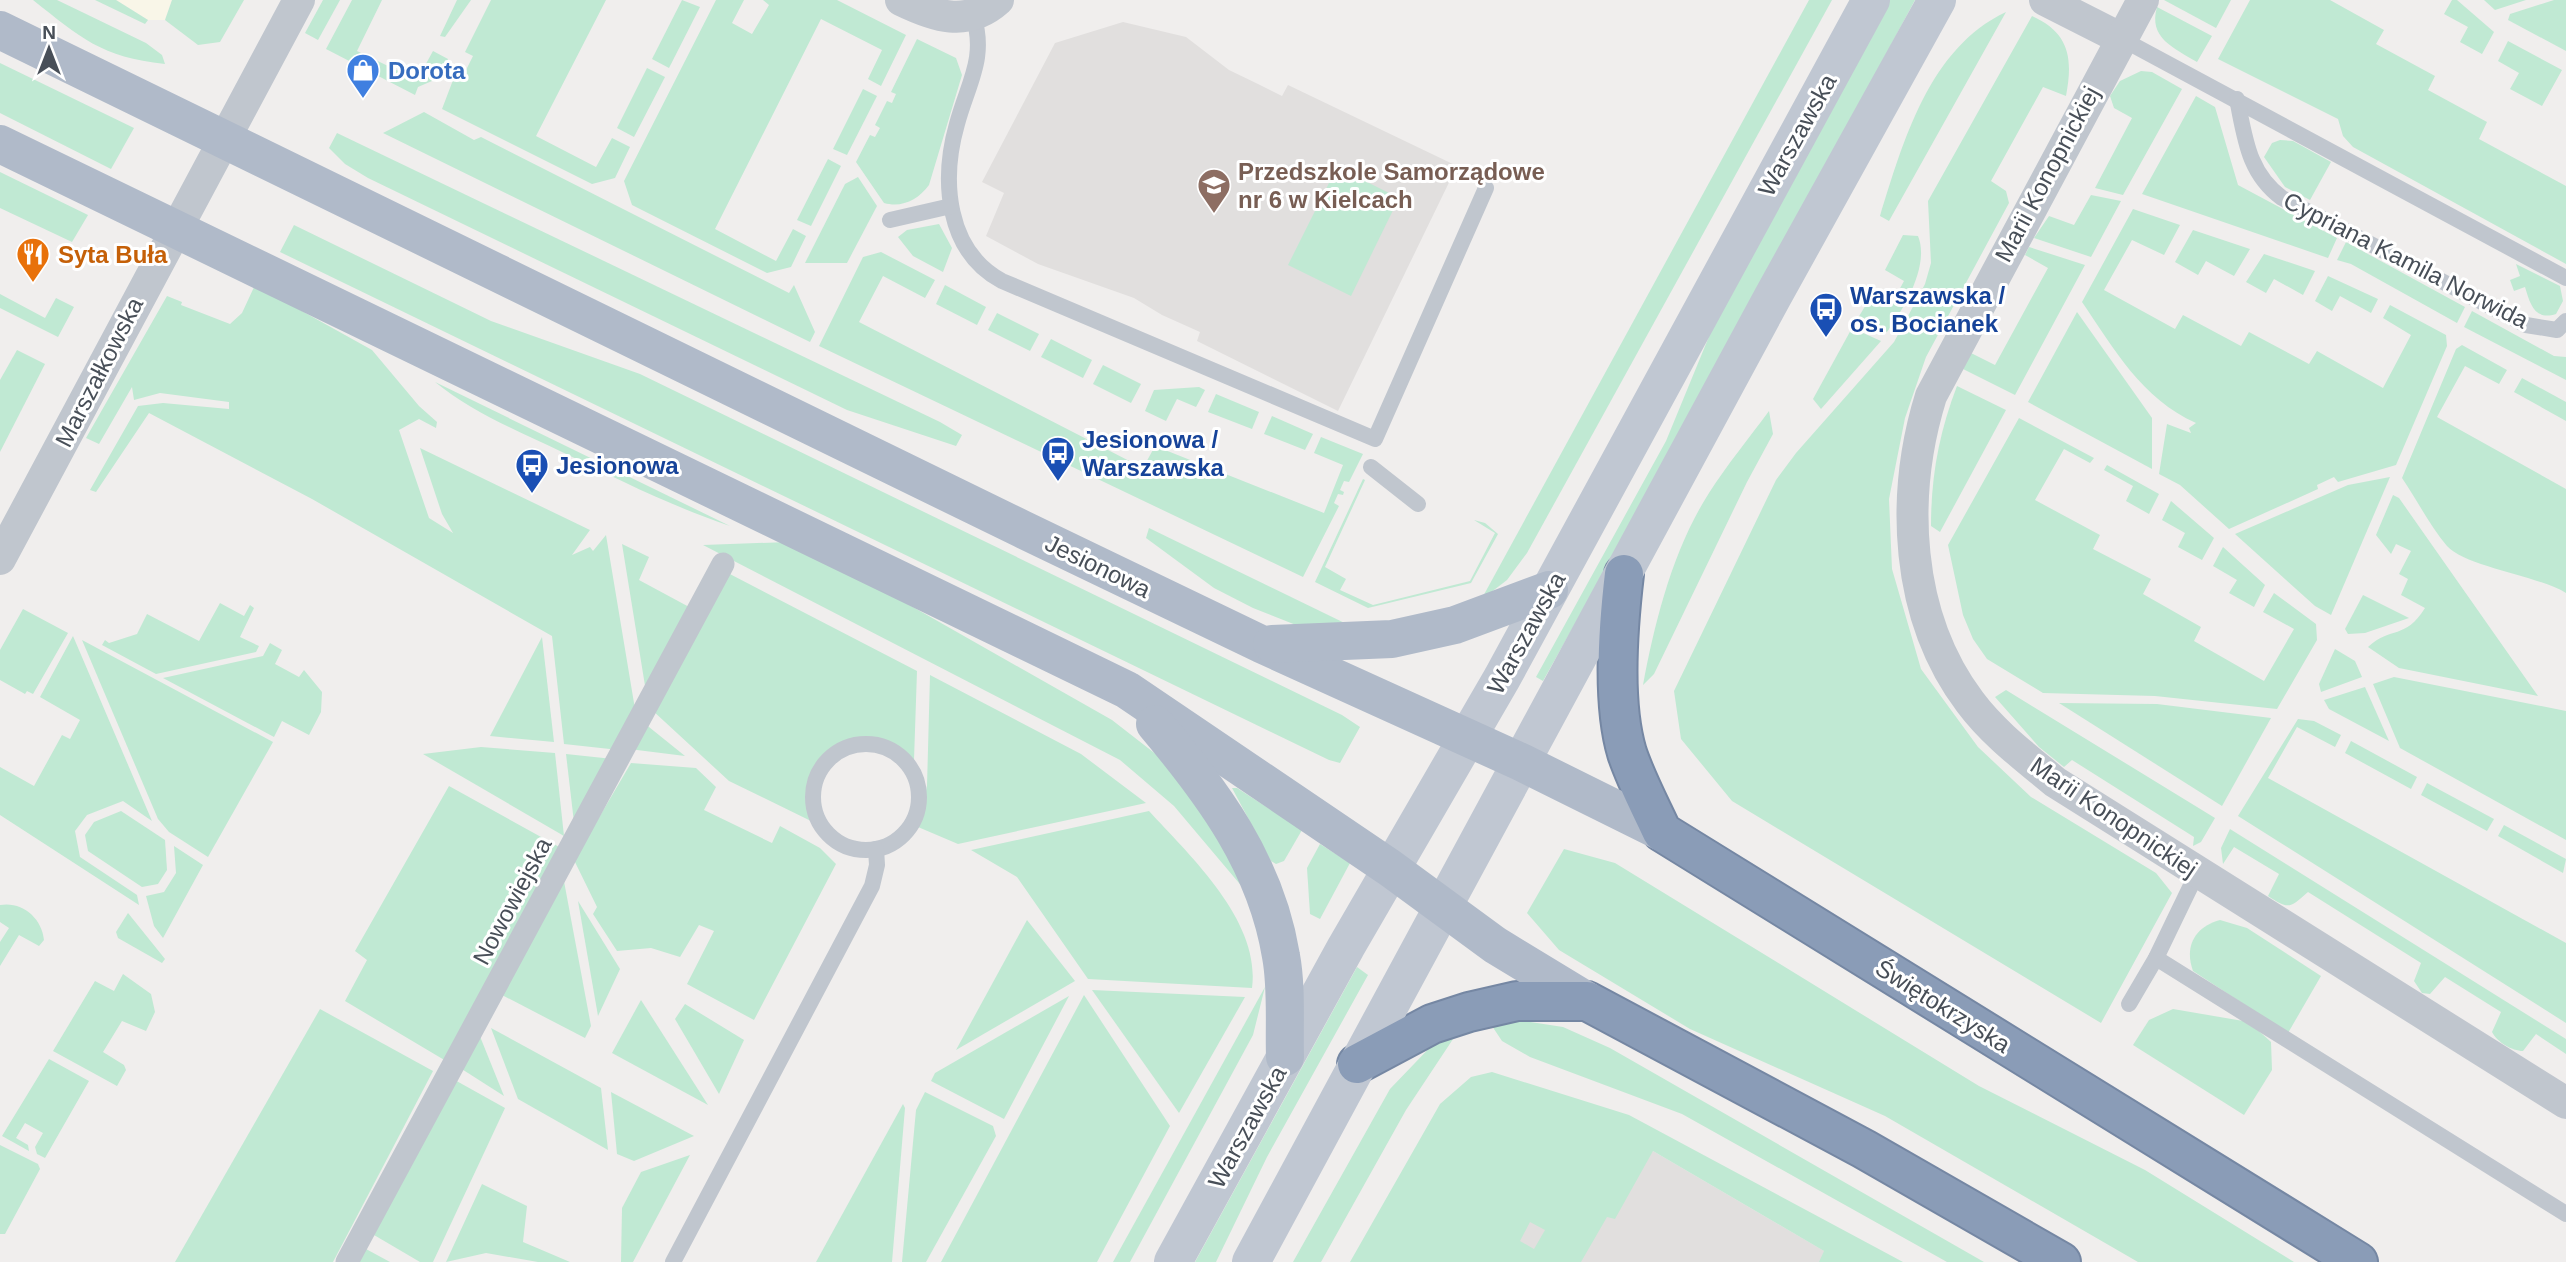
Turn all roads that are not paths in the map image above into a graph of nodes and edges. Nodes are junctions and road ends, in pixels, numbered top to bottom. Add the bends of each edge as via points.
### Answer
1 (299, 0) edge
2 (901, 0) edge
3 (1871, 0) edge
4 (1937, 0) edge
5 (2045, 0) edge
6 (2143, 0) edge
7 (986, 7) edge
8 (0, 30) edge
9 (2120, 38) junction
10 (2237, 99) junction
11 (223, 138) junction
12 (0, 144) edge
13 (1486, 188) dead end
14 (951, 206) junction
15 (890, 220) dead end
16 (174, 229) junction
17 (2566, 278) edge
18 (2563, 327) edge
19 (1371, 467) dead end
20 (1418, 504) dead end
21 (0, 559) edge
22 (723, 564) dead end
23 (1624, 574) junction
24 (1549, 590) junction
25 (1261, 644) junction
26 (1127, 690) junction
27 (1466, 738) junction
28 (1521, 762) junction
29 (1662, 832) junction
30 (876, 849) junction
31 (1390, 869) junction
32 (2197, 873) junction
33 (1443, 909) junction
34 (2156, 958) junction
35 (1587, 1001) junction
36 (2129, 1004) dead end
37 (1286, 1057) junction
38 (1357, 1065) junction
39 (2566, 1103) edge
40 (2566, 1214) edge
41 (347, 1262) edge
42 (673, 1262) edge
43 (1173, 1262) edge
44 (1251, 1262) edge
45 (2061, 1262) edge
46 (2358, 1262) edge

1 - 11 street, Marszałkowska
2 - 7 street via 942,18
3 - 24 main road, Warszawska
4 - 23 main road
5 - 9 street
6 - 9 street, Marii Konopnickiej
7 - 14 lane via 980,49 953,138
8 - 11 main road, Jesionowa
9 - 10 lane
9 - 32 street, Marii Konopnickiej via 1931,396 1920,429 1913,533 1926,615 1949,670 1970,702 2054,782
10 - 17 lane
10 - 18 lane, Cypriana Kamila Norwida via 2250,161 2282,198 2516,321
11 - 16 street, Marszałkowska
11 - 25 main road, Jesionowa
12 - 16 main road
13 - 14 lane via 1375,439 990,275 967,251
14 - 15 lane
16 - 21 street, Marszałkowska
16 - 26 main road
19 - 20 lane
22 - 41 street, Nowowiejska
23 - 28 main road
23 - 29 highway via 1618,630 1625,739 1635,774
24 - 25 main road via 1455,625 1403,636
24 - 27 main road, Warszawska
25 - 27 main road, Jesionowa
26 - 31 main road
26 - 37 main road via 1207,785 1245,849 1268,906 1282,959
27 - 28 main road, Jesionowa
27 - 31 main road, Warszawska
28 - 29 main road, Świętokrzyska
28 - 33 main road
29 - 46 highway, Świętokrzyska
30 - 30 lane via 892,844 908,830 919,795 908,763 895,751 861,744 830,757 819,771 813,804 818,821 835,840 859,850
30 - 42 lane via 872,886
31 - 33 main road
31 - 37 main road, Warszawska
32 - 34 lane
32 - 39 street, Marii Konopnickiej
33 - 35 main road
33 - 38 main road
34 - 36 lane
34 - 40 lane
35 - 38 highway via 1543,999 1469,1012 1432,1024
35 - 45 highway via 1864,1149
37 - 43 main road, Warszawska
38 - 44 main road

